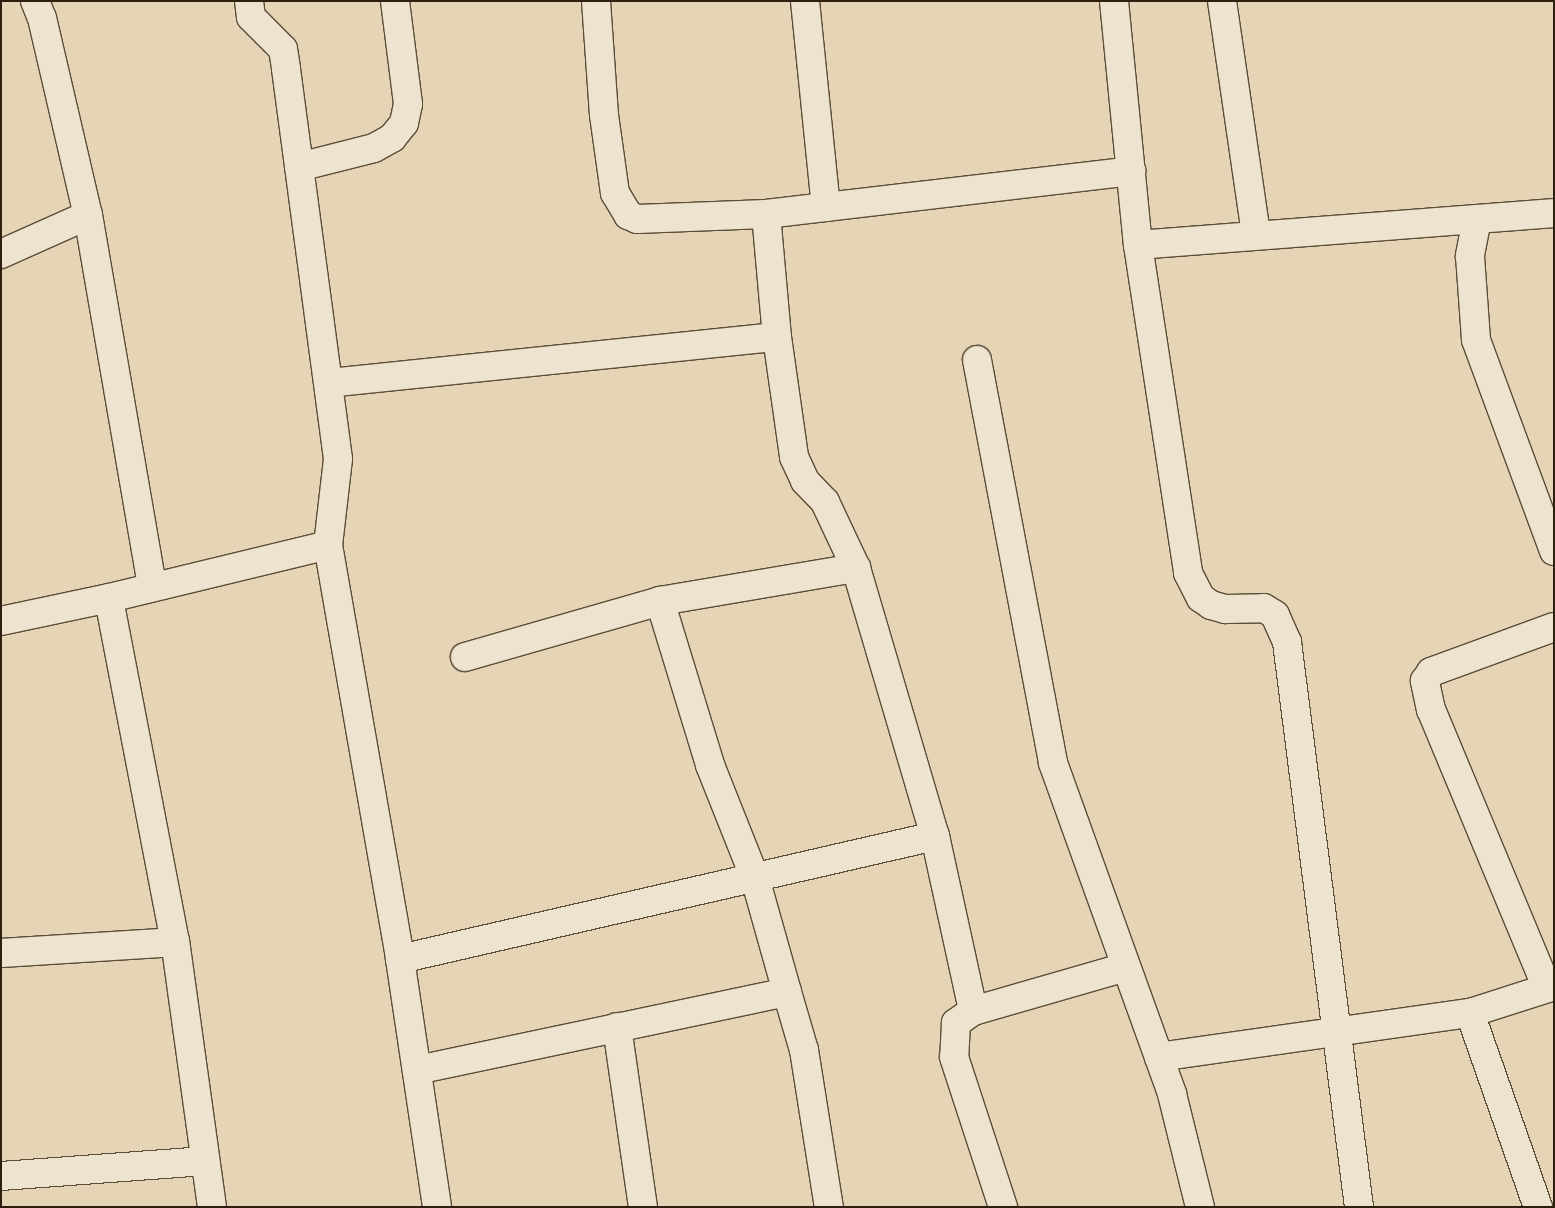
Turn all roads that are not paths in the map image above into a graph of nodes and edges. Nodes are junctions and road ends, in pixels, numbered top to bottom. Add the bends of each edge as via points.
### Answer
1 (35, 1) edge
2 (249, 1) edge
3 (395, 1) edge
4 (596, 1) edge
5 (805, 1) edge
6 (1114, 1) edge
7 (1222, 1) edge
8 (299, 167) junction
9 (1130, 171) junction
10 (826, 207) junction
11 (1554, 213) edge
12 (766, 214) junction
13 (88, 215) junction
14 (1477, 219) junction
15 (1256, 234) junction
16 (1138, 245) junction
17 (1, 254) edge
18 (777, 337) junction
19 (977, 360) dead end
20 (329, 383) junction
21 (328, 545) junction
22 (1554, 550) edge
23 (856, 568) junction
24 (152, 586) junction
25 (109, 598) junction
26 (660, 602) junction
27 (1, 621) edge
28 (1554, 627) edge
29 (465, 657) dead end
30 (935, 836) junction
31 (755, 878) junction
32 (175, 942) junction
33 (1, 953) edge
34 (400, 959) junction
35 (1125, 967) junction
36 (1550, 987) edge
37 (788, 992) junction
38 (973, 1011) junction
39 (1470, 1013) junction
40 (617, 1028) junction
41 (1337, 1034) junction
42 (1159, 1057) junction
43 (416, 1070) junction
44 (204, 1161) junction
45 (1, 1176) edge
46 (212, 1207) edge
47 (437, 1207) edge
48 (643, 1207) edge
49 (829, 1207) edge
50 (1003, 1207) edge
51 (1200, 1207) edge
52 (1359, 1207) edge
53 (1538, 1207) edge

1 - 13 street via 42,18
2 - 8 street via 251,17 283,49
3 - 8 street via 408,104 404,123 392,138 374,148
4 - 12 street via 604,115 615,193 628,215 649,220
5 - 10 street
6 - 9 street
7 - 15 street
8 - 20 street
9 - 10 street
9 - 16 street
10 - 12 street
11 - 14 street
12 - 18 street
13 - 17 street
13 - 24 street
14 - 15 street
14 - 22 street via 1470,256 1476,340
15 - 16 street
16 - 41 street via 1188,573 1201,598 1211,605 1225,609 1264,608 1275,615 1287,642
18 - 20 street
18 - 23 street via 794,457 805,481 825,502
19 - 35 street via 1053,763
20 - 21 street via 338,459
21 - 24 street
21 - 34 street
23 - 26 street
23 - 30 street
24 - 25 street
25 - 27 street
25 - 32 street
26 - 29 street
26 - 31 street via 710,765
28 - 36 street via 1431,672 1426,681 1431,710
30 - 31 street
30 - 38 street
31 - 34 street
31 - 37 street
32 - 33 street
32 - 44 street
34 - 43 street
35 - 38 street
35 - 42 street
36 - 39 street
37 - 40 street
37 - 49 street via 804,1050
38 - 50 street via 956,1023 954,1057
39 - 41 street
39 - 53 street
40 - 43 street
40 - 48 street
41 - 42 street
41 - 52 street
42 - 51 street via 1172,1094
43 - 47 street
44 - 45 street
44 - 46 street

